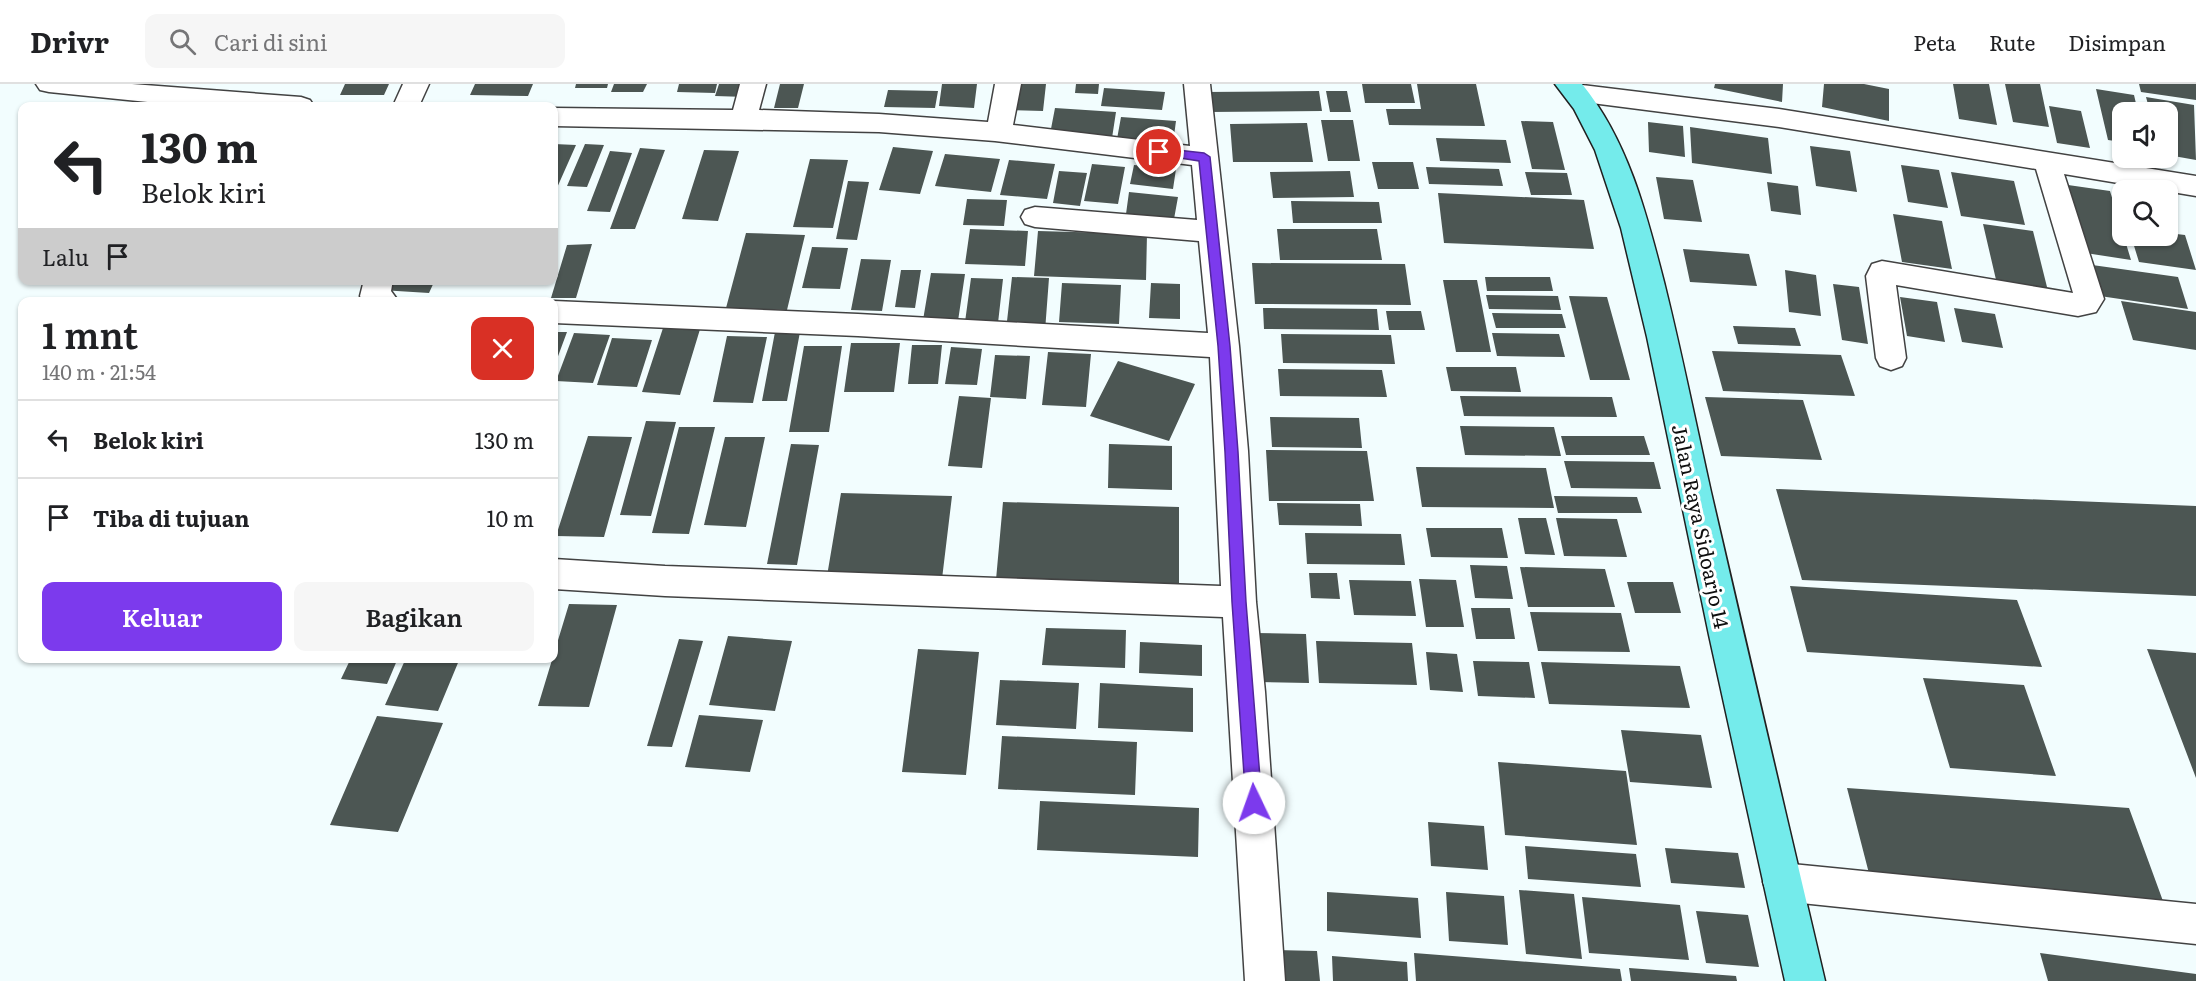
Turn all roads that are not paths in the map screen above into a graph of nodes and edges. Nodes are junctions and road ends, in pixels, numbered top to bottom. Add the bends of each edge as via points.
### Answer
1 (49, 84) edge
2 (416, 84) edge
3 (753, 84) edge
4 (1008, 84) edge
5 (1197, 84) edge
6 (109, 87) edge
7 (1572, 88) edge
8 (1631, 91) edge
9 (261, 102) edge
10 (408, 102) edge
11 (558, 117) edge
12 (744, 119) junction
13 (999, 132) junction
14 (1204, 157) junction
15 (2047, 162) junction
16 (2196, 186) edge
17 (1035, 217) dead end
18 (1213, 232) junction
19 (558, 312) edge
20 (1224, 346) junction
21 (1892, 358) dead end
22 (558, 574) edge
23 (1239, 602) junction
24 (1782, 882) junction
25 (2196, 924) edge
26 (1265, 981) edge
27 (1805, 981) edge

1 - 6 street
2 - 10 street
3 - 12 street
4 - 13 street
5 - 14 street
6 - 9 street
7 - 8 street
7 - 24 main road, Jalan Raya Sidoarjo 14 via 1601,134 1636,224
8 - 15 street
11 - 12 street
12 - 13 street
13 - 14 street
14 - 18 street
15 - 16 street
15 - 21 street via 2089,299 2078,305 1882,272
17 - 18 street
18 - 20 street
19 - 20 street
20 - 23 street
22 - 23 street
23 - 26 street
24 - 25 street
24 - 27 main road, Jalan Raya Sidoarjo 14

